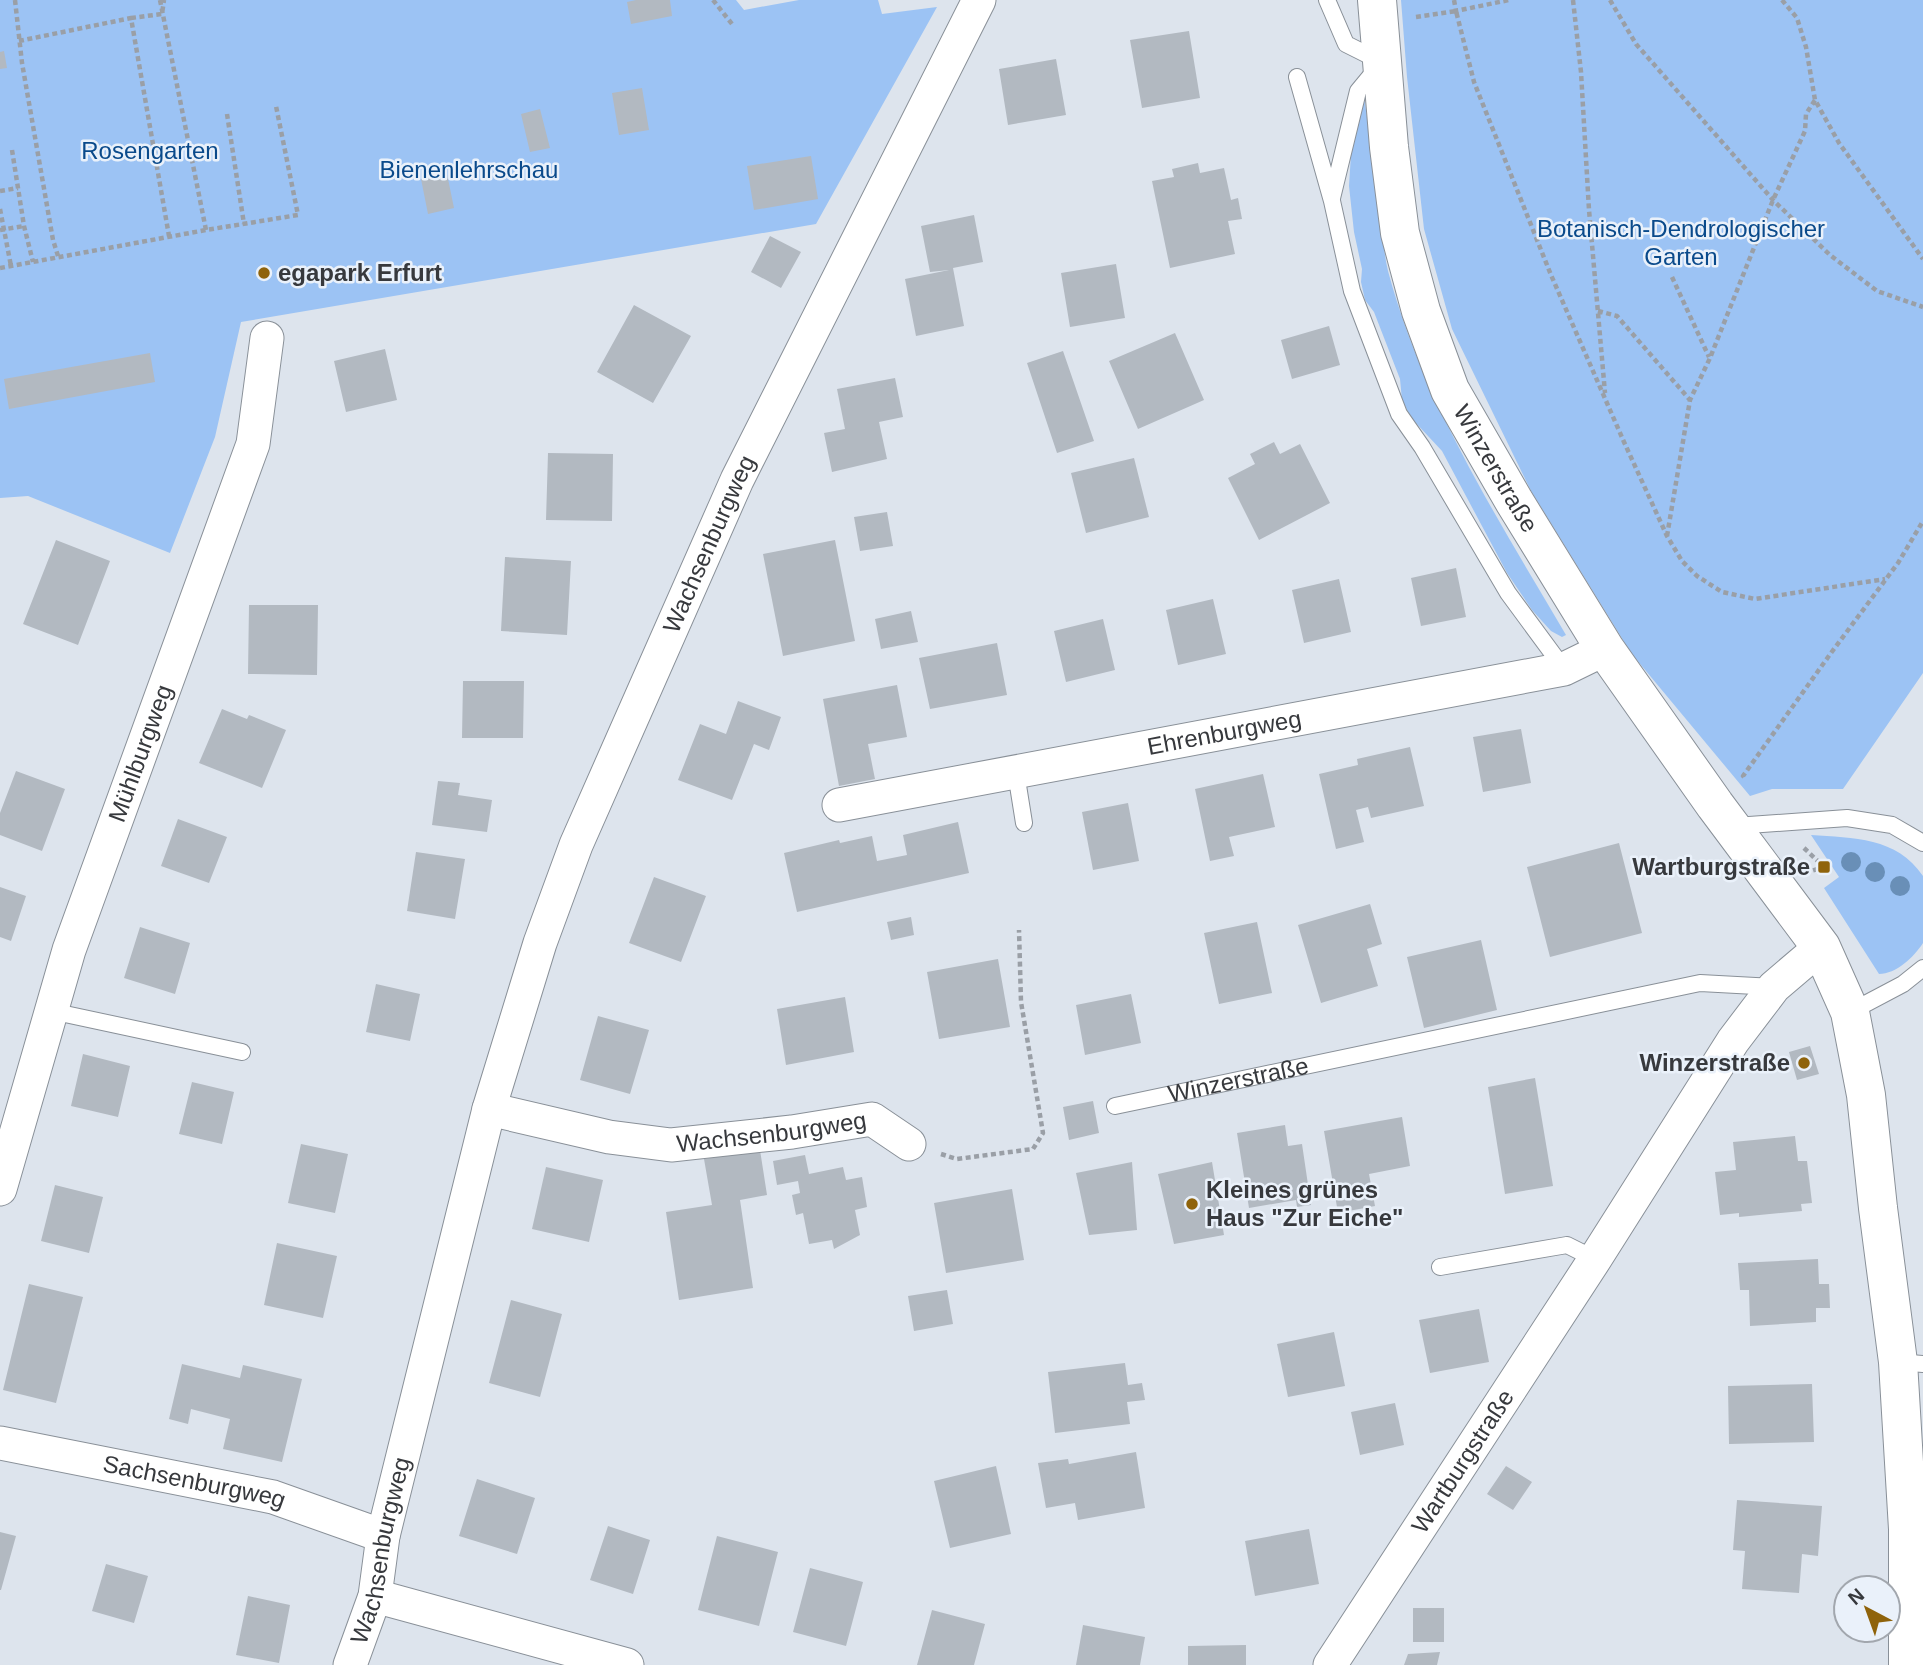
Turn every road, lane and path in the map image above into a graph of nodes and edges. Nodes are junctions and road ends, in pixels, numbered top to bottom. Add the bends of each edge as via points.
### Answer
1 (15, 0) edge
2 (162, 0) edge
3 (713, 0) edge
4 (979, 0) edge
5 (1327, 0) edge
6 (1453, 0) edge
7 (1509, 0) edge
8 (1573, 0) edge
9 (1610, 0) edge
10 (1782, 0) edge
11 (1392, 9) edge
12 (1456, 11) junction
13 (162, 14) junction
14 (131, 18) junction
15 (732, 24) dead end
16 (19, 41) junction
17 (1382, 62) junction
18 (1297, 78) dead end
19 (1815, 100) junction
20 (276, 106) dead end
21 (227, 114) dead end
22 (12, 150) dead end
23 (18, 188) junction
24 (0, 191) edge
25 (1773, 200) junction
26 (1332, 201) junction
27 (0, 209) edge
28 (243, 224) junction
29 (24, 226) junction
30 (2, 230) edge
31 (206, 230) junction
32 (169, 237) junction
33 (58, 257) junction
34 (1923, 259) edge
35 (33, 262) junction
36 (11, 266) junction
37 (0, 268) edge
38 (1672, 277) dead end
39 (1923, 307) edge
40 (1598, 312) junction
41 (267, 338) dead end
42 (1710, 358) junction
43 (1606, 397) junction
44 (1690, 400) junction
45 (1923, 521) edge
46 (1667, 536) junction
47 (1885, 579) junction
48 (1605, 649) junction
49 (1564, 669) junction
50 (1016, 773) junction
51 (1743, 776) dead end
52 (839, 805) dead end
53 (1024, 823) dead end
54 (1730, 827) junction
55 (1923, 843) edge
56 (1018, 930) dead end
57 (1821, 947) junction
58 (1923, 968) edge
59 (1774, 987) junction
60 (51, 1011) junction
61 (1850, 1012) junction
62 (242, 1052) dead end
63 (1115, 1106) dead end
64 (489, 1109) junction
65 (909, 1144) joint
66 (2, 1173) edge
67 (1595, 1259) junction
68 (1440, 1267) dead end
69 (1911, 1363) edge
70 (0, 1443) edge
71 (383, 1536) junction
72 (375, 1596) junction
73 (350, 1665) edge
74 (627, 1665) edge
75 (1330, 1665) edge
76 (1908, 1665) edge

1 - 16 path
2 - 13 path
3 - 15 path
4 - 64 street, Wachsenburgweg via 709,541 576,845 540,943
5 - 17 lane via 1346,44
6 - 12 path
7 - 12 path
8 - 40 path
9 - 25 path via 1636,44
10 - 19 path via 1797,18
11 - 12 path
11 - 17 street, Winzerstraße
12 - 43 path via 1474,82 1551,275
13 - 14 path
13 - 31 path
14 - 16 path
14 - 32 path
16 - 33 path
17 - 26 lane via 1357,91
17 - 48 street, Winzerstraße via 1400,233 1421,311 1450,390
18 - 26 lane
19 - 25 path
19 - 34 path via 1839,143
20 - 28 path via 298,215
21 - 28 path
22 - 23 path
23 - 24 path
23 - 29 path
25 - 39 path via 1830,255 1877,291
25 - 42 path
26 - 49 lane via 1352,291 1399,414 1508,593
27 - 30 path
28 - 31 path
29 - 30 path
29 - 35 path
30 - 36 path
31 - 32 path
32 - 33 path
33 - 35 path
35 - 36 path
36 - 37 path
38 - 42 path
40 - 43 path
40 - 44 path via 1617,316
41 - 60 street, Mühlburgweg via 253,444 69,950
42 - 44 path
43 - 46 path
44 - 46 path
45 - 47 path
46 - 47 path via 1697,576 1723,592 1755,599
47 - 51 path
48 - 49 street, Ehrenburgweg
48 - 54 street, Winzerstraße
49 - 50 street, Ehrenburgweg
50 - 52 street, Ehrenburgweg
50 - 53 lane
54 - 55 lane via 1847,818 1892,825
54 - 57 street, Winzerstraße
56 - 65 path via 1021,1002 1043,1133 1033,1149 957,1159
57 - 59 street, Wartburgstraße
57 - 61 street, Winzerstraße
58 - 61 lane
59 - 63 lane, Winzerstraße via 1700,983
59 - 67 street, Wartburgstraße via 1733,1041
60 - 62 lane
60 - 66 street, Mühlburgweg
61 - 69 street, Winzerstraße via 1866,1095 1878,1208
64 - 65 street, Wachsenburgweg via 609,1137 671,1145 872,1119
64 - 71 street, Wachsenburgweg
67 - 68 lane via 1567,1245
67 - 75 street, Wartburgstraße
69 - 76 street, Winzerstraße
70 - 71 street, Sachsenburgweg via 273,1497
71 - 72 street, Wachsenburgweg
72 - 73 street, Wachsenburgweg
72 - 74 street

